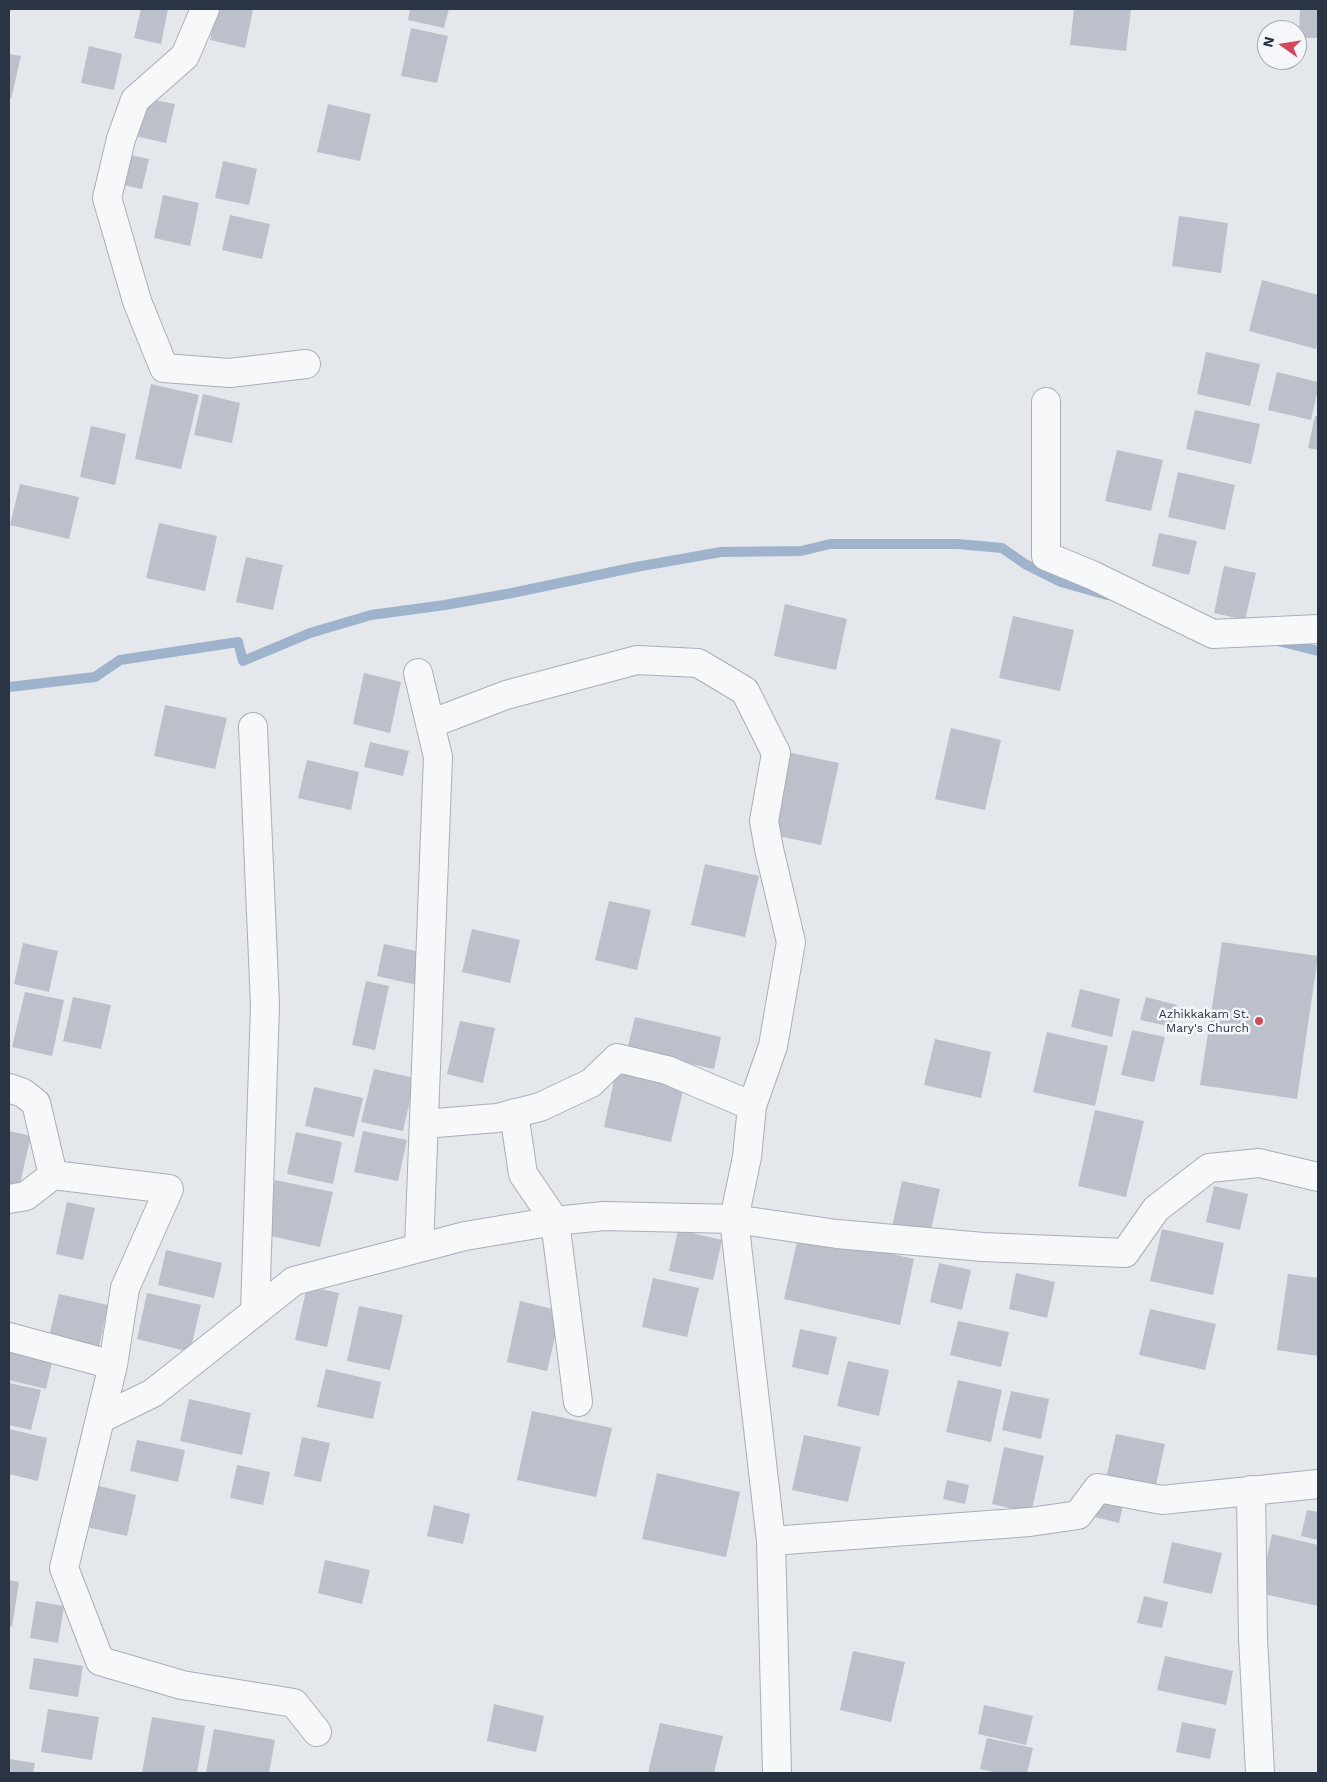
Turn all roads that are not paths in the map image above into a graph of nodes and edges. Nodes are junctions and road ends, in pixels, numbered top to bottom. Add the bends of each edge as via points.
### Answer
1 (206, 9) edge
2 (306, 364) dead end
3 (1046, 402) dead end
4 (1318, 628) edge
5 (418, 673) dead end
6 (430, 724) junction
7 (252, 726) dead end
8 (9, 1088) edge
9 (752, 1106) junction
10 (514, 1113) junction
11 (424, 1124) junction
12 (53, 1175) junction
13 (1318, 1177) edge
14 (9, 1199) edge
15 (734, 1219) junction
16 (555, 1221) junction
17 (419, 1248) junction
18 (255, 1312) junction
19 (9, 1337) edge
20 (113, 1365) junction
21 (578, 1402) dead end
22 (102, 1418) junction
23 (1318, 1484) edge
24 (1251, 1490) junction
25 (771, 1541) junction
26 (317, 1732) dead end
27 (777, 1773) edge
28 (1260, 1773) edge

1 - 2 street via 185,56 135,100 121,139 107,198 137,300 164,368 230,373
3 - 4 street via 1046,556 1213,634
5 - 6 street
6 - 9 street via 506,695 637,660 698,663 745,691 776,753 764,821 791,942 774,1046
6 - 11 street via 438,757
7 - 18 street via 265,1005
8 - 12 street via 36,1103
9 - 10 street via 667,1070 617,1058 591,1083 540,1107
9 - 15 street via 747,1157
10 - 11 street via 497,1118
10 - 16 street via 523,1174
11 - 17 street
12 - 14 street via 26,1196
12 - 20 street via 169,1189 125,1288
13 - 15 street via 1259,1163 1208,1168 1156,1209 1125,1253 983,1247 837,1234
15 - 16 street via 604,1216
15 - 25 street
16 - 17 street via 465,1236
16 - 21 street
17 - 18 street via 294,1281
18 - 22 street via 153,1393
19 - 20 street
20 - 22 street
22 - 26 street via 64,1568 100,1661 182,1685 294,1702
23 - 24 street
24 - 25 street via 1162,1500 1098,1488 1078,1515 1030,1522
24 - 28 street via 1252,1638
25 - 27 street

